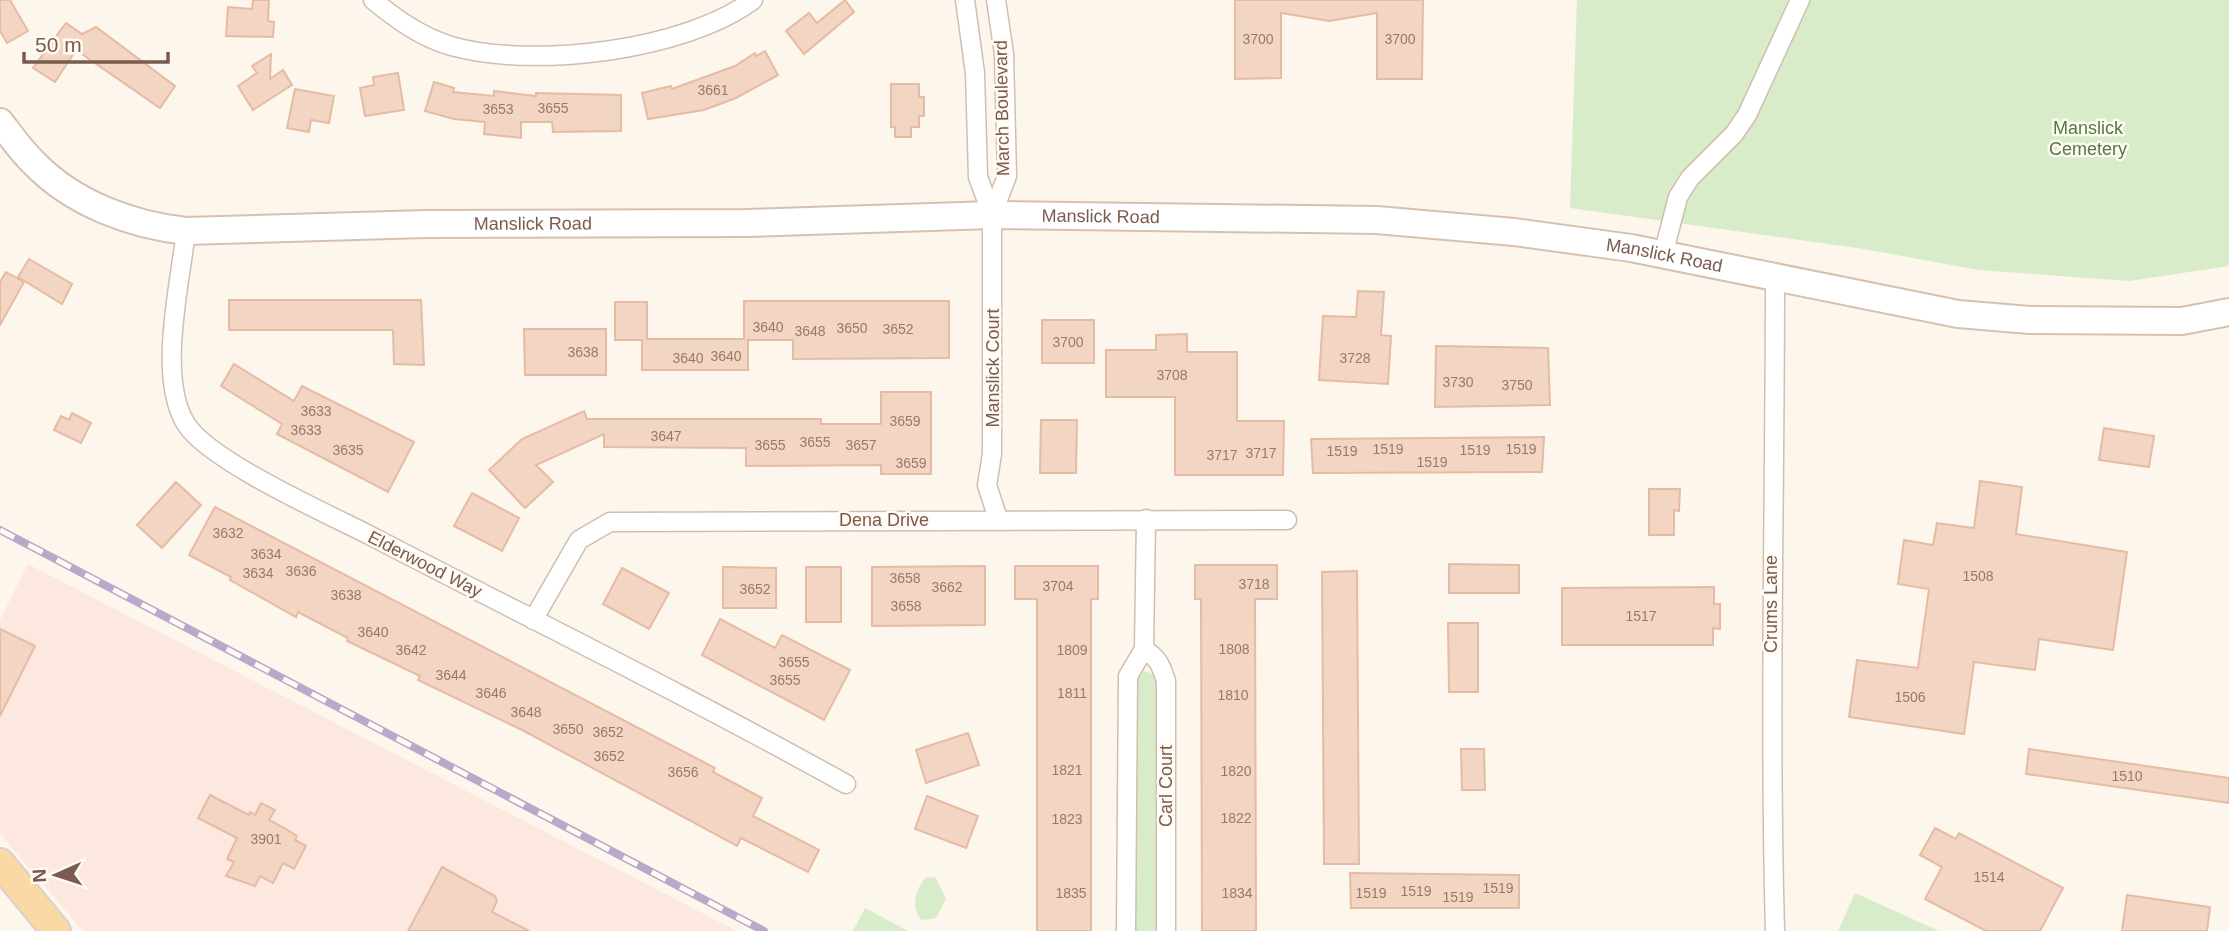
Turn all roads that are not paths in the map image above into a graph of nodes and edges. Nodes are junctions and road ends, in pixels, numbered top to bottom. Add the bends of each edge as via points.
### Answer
1 (373, 0) edge
2 (753, 0) edge
3 (965, 0) edge
4 (996, 0) edge
5 (1800, 0) edge
6 (0, 122) edge
7 (992, 215) junction
8 (186, 231) junction
9 (1663, 254) junction
10 (1775, 277) junction
11 (2229, 312) edge
12 (998, 519) junction
13 (1146, 519) junction
14 (1287, 520) dead end
15 (533, 620) junction
16 (1144, 649) junction
17 (846, 784) dead end
18 (0, 863) edge
19 (57, 931) edge
20 (1126, 931) edge
21 (1166, 931) edge
22 (1775, 931) edge

1 - 2 street via 420,33 447,45 513,55 582,53 658,41 707,27
3 - 7 street via 975,73 978,177
4 - 7 street, March Boulevard via 1004,54 1007,176
5 - 9 street via 1747,115 1678,197
6 - 8 main road, Manslick Road via 35,165 63,187 99,208 158,228
7 - 8 main road, Manslick Road
7 - 9 main road, Manslick Road via 1377,220 1514,232
7 - 12 street, Manslick Court via 993,400 987,485
8 - 15 street, Elderwood Way via 172,365 179,410 193,435 225,459
9 - 10 main road, Manslick Road
10 - 11 main road, Manslick Road via 1958,314 2031,320 2182,321
10 - 22 street, Crums Lane via 1770,573
12 - 13 street, Dena Drive
12 - 15 street, Dena Drive via 610,522 579,540
13 - 14 street, Dena Drive
13 - 16 street
15 - 17 street, Elderwood Way
16 - 20 street via 1128,676
16 - 21 street, Carl Court via 1161,665 1166,681
18 - 19 main road

